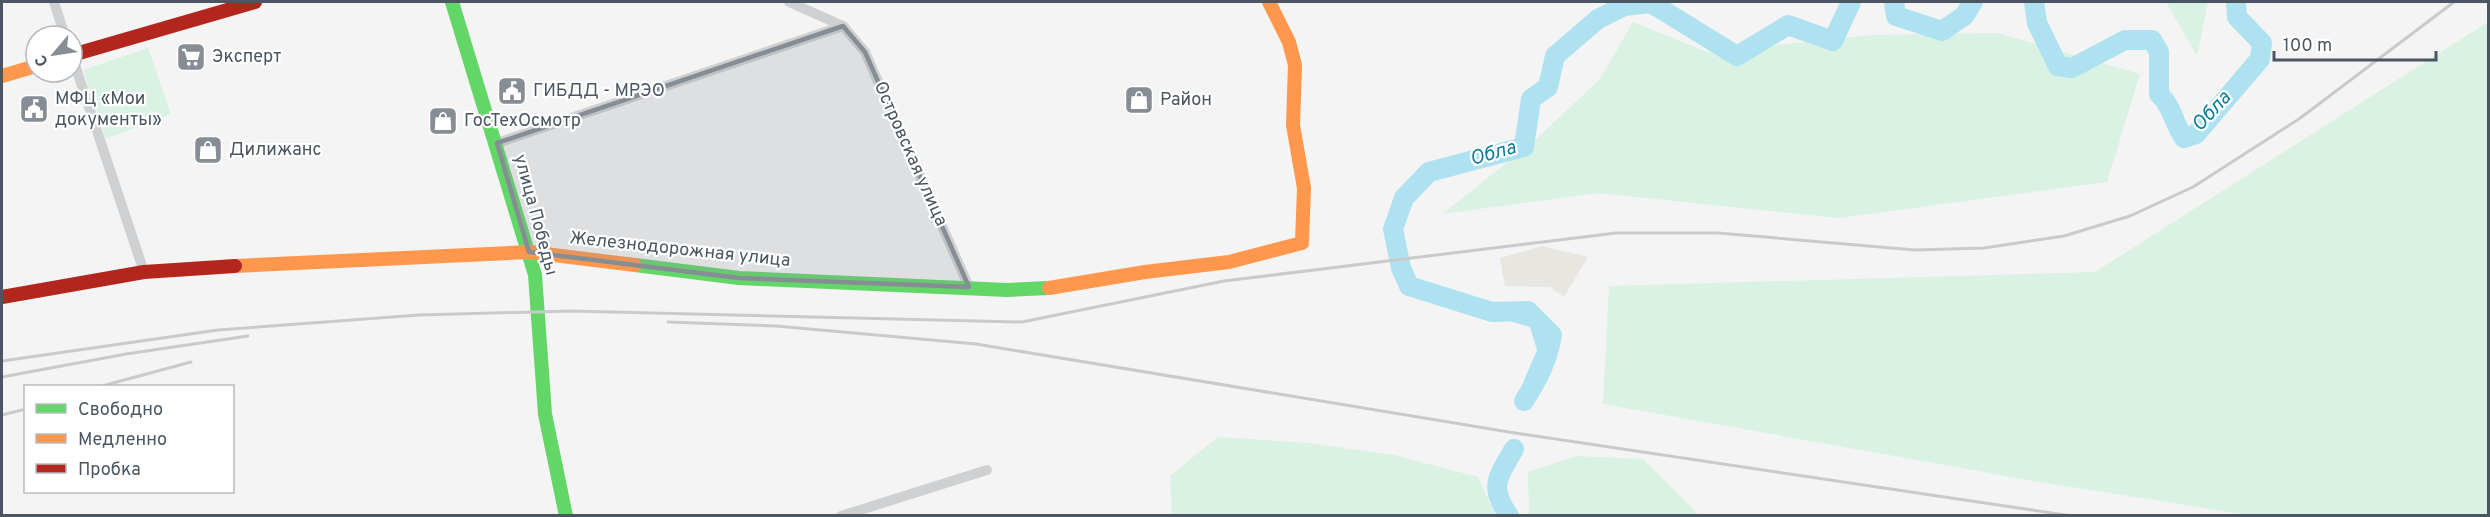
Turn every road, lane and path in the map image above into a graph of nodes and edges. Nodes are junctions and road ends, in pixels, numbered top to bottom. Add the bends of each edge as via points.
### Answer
1 (54, 2) edge
2 (255, 2) edge
3 (452, 2) edge
4 (789, 2) edge
5 (1269, 2) edge
6 (61, 24) edge
7 (843, 26) junction
8 (84, 52) edge
9 (24, 69) edge
10 (2, 75) edge
11 (81, 84) edge
12 (497, 143) junction
13 (529, 252) junction
14 (144, 272) junction
15 (969, 287) junction
16 (2, 297) edge
17 (987, 470) dead end
18 (866, 512) edge
19 (566, 516) edge
20 (841, 516) edge

1 - 6 street
2 - 8 street
3 - 12 street, улица Победы
4 - 7 street
5 - 15 street, Железнодорожная улица via 1293,56 1296,85 1292,122 1305,196 1302,243 1229,262 1054,288
7 - 12 street
7 - 15 street, Островская улица via 865,52
9 - 10 street
11 - 14 street
12 - 13 street, улица Победы
13 - 14 street, Железнодорожная улица
13 - 15 street, Железнодорожная улица via 739,278
13 - 19 street, улица Победы via 535,275 545,414
14 - 16 street, Железнодорожная улица
17 - 18 street
18 - 20 street

